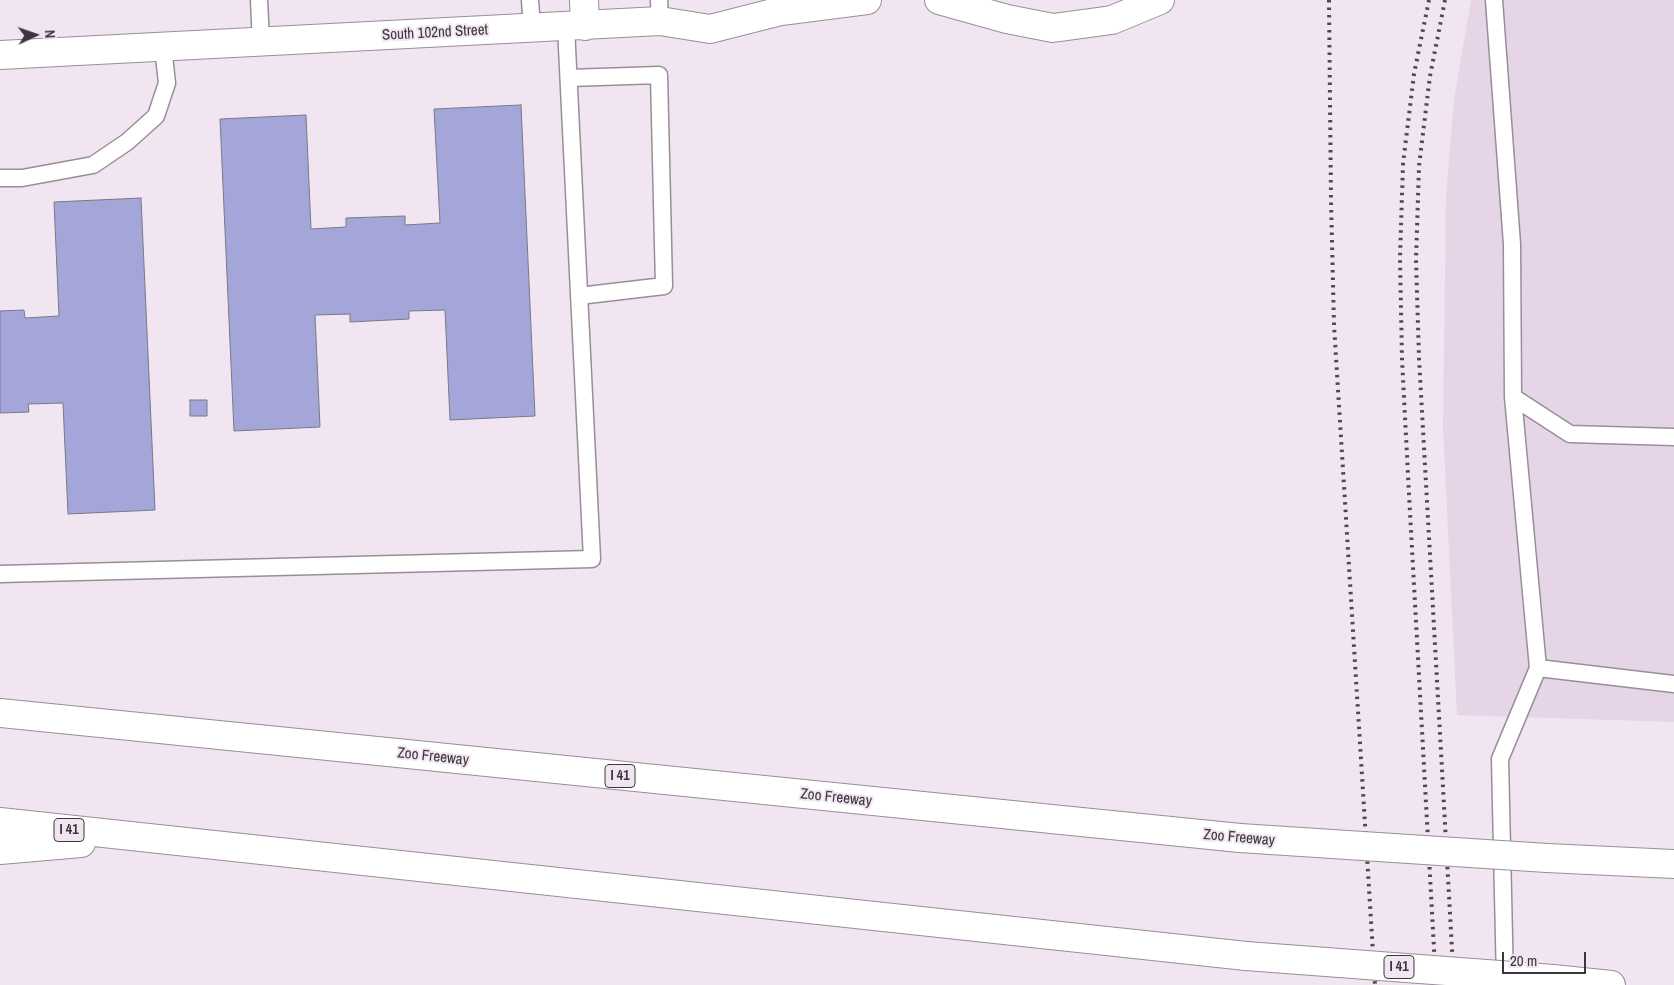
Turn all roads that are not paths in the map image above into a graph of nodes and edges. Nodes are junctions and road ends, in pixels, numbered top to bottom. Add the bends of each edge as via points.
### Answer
1 (259, 0) edge
2 (530, 0) edge
3 (866, 0) edge
4 (939, 0) edge
5 (1160, 0) edge
6 (1494, 0) edge
7 (660, 10) edge
8 (578, 18) edge
9 (532, 28) junction
10 (261, 42) junction
11 (163, 47) junction
12 (0, 55) edge
13 (568, 78) junction
14 (0, 178) edge
15 (580, 296) junction
16 (1513, 397) junction
17 (1674, 437) edge
18 (0, 574) edge
19 (1538, 668) junction
20 (1674, 684) edge
21 (0, 713) edge
22 (0, 822) edge
23 (139, 838) junction
24 (0, 850) edge
25 (1674, 864) edge
26 (1505, 985) edge
27 (1611, 985) edge

1 - 10 lane
2 - 9 lane
3 - 7 main road, South 102nd Street via 781,11 710,29
4 - 5 main road via 1053,28 1112,20
6 - 16 lane via 1512,244
7 - 8 main road, South 102nd Street
8 - 9 main road, South 102nd Street
8 - 13 lane
9 - 10 main road, South 102nd Street
10 - 11 main road, South 102nd Street
11 - 12 main road, South 102nd Street
11 - 14 lane via 167,83 156,116 126,142 93,165 22,178
13 - 15 lane
13 - 15 lane via 659,75 664,286
15 - 18 lane via 592,559
16 - 17 lane via 1570,434
16 - 19 lane
19 - 20 lane
19 - 26 lane via 1500,759
21 - 25 main road, Zoo Freeway / I 41, bridge via 1240,838
22 - 23 main road, I 41
23 - 24 main road
23 - 27 main road, I 41, bridge via 1246,956

